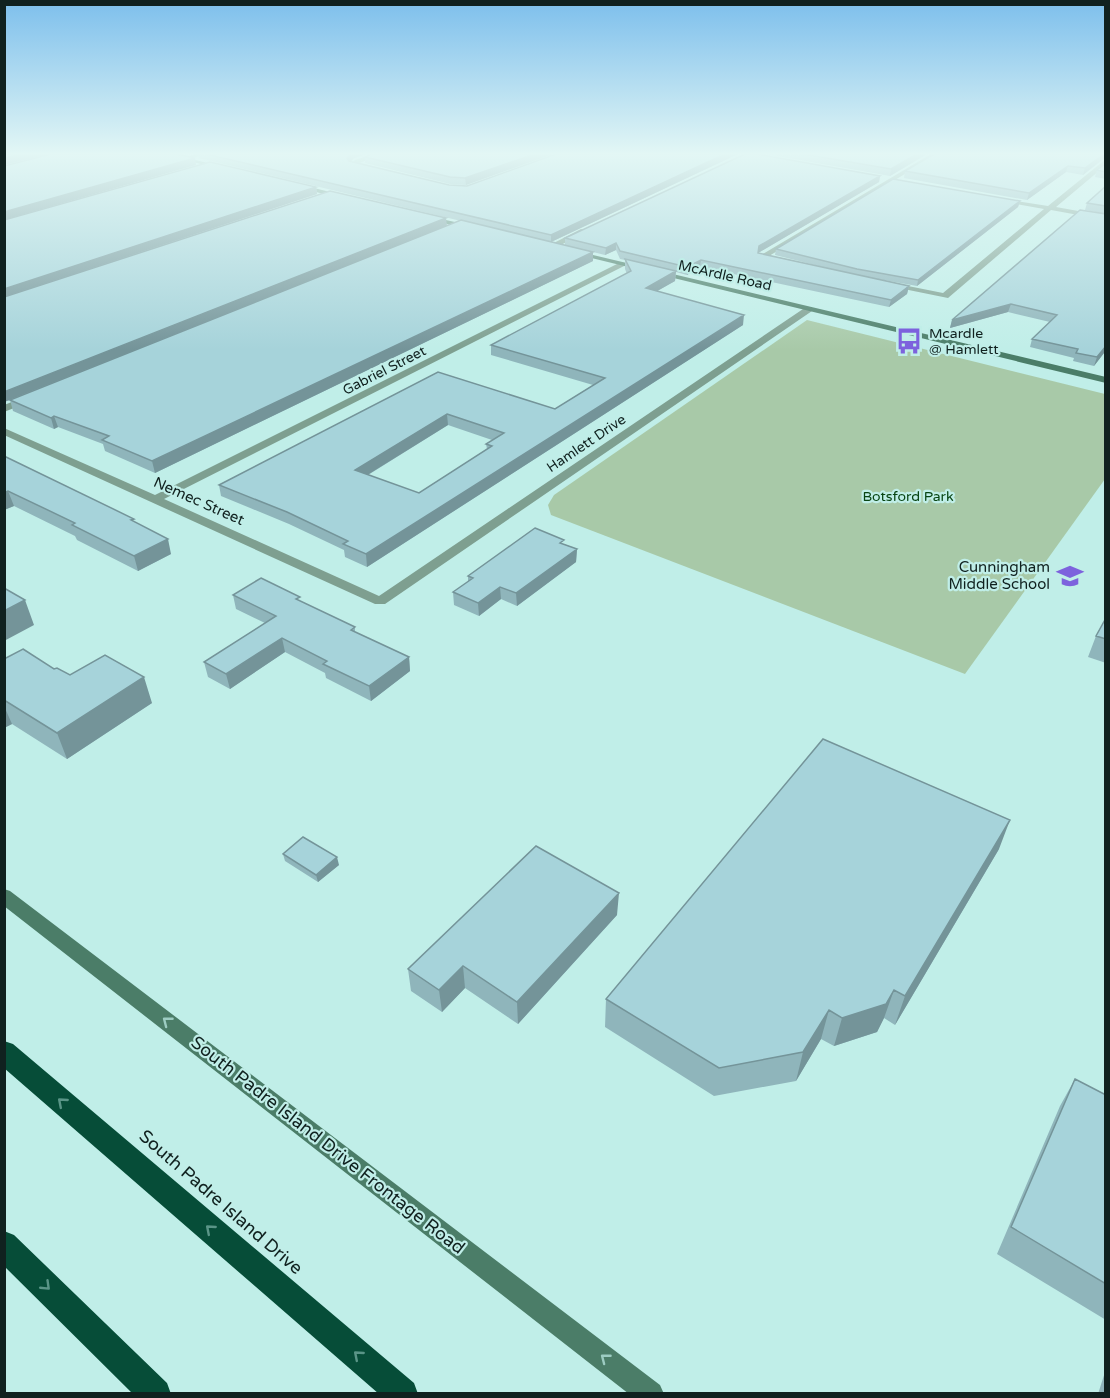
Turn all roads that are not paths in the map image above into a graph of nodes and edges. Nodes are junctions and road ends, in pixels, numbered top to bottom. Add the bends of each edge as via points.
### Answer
1 (437, 219) edge
2 (825, 219) edge
3 (1037, 219) edge
4 (462, 225) junction
5 (589, 228) edge
6 (450, 230) edge
7 (484, 231) edge
8 (539, 244) edge
9 (550, 246) junction
10 (785, 262) edge
11 (624, 264) junction
12 (877, 283) edge
13 (810, 309) junction
14 (1106, 380) edge
15 (38, 395) edge
16 (4, 409) edge
17 (4, 431) edge
18 (155, 499) junction
19 (380, 601) joint
20 (4, 896) edge
21 (4, 1052) edge
22 (4, 1245) edge
23 (156, 1394) edge
24 (403, 1394) edge
25 (651, 1394) edge

1 - 4 main road
2 - 10 street via 762,257
3 - 12 street via 945,296
4 - 6 street
4 - 7 main road
5 - 9 street
8 - 9 main road, McArdle Road
9 - 11 main road, McArdle Road
11 - 13 main road, McArdle Road
11 - 18 street, Gabriel Street
13 - 14 main road, McArdle Road
13 - 19 street, Hamlett Drive
15 - 16 street
17 - 18 street, Nemec Street
18 - 19 street, Nemec Street
25 -> 20 main road, South Padre Island Drive Frontage Road
24 -> 21 highway, South Padre Island Drive
22 -> 23 highway

